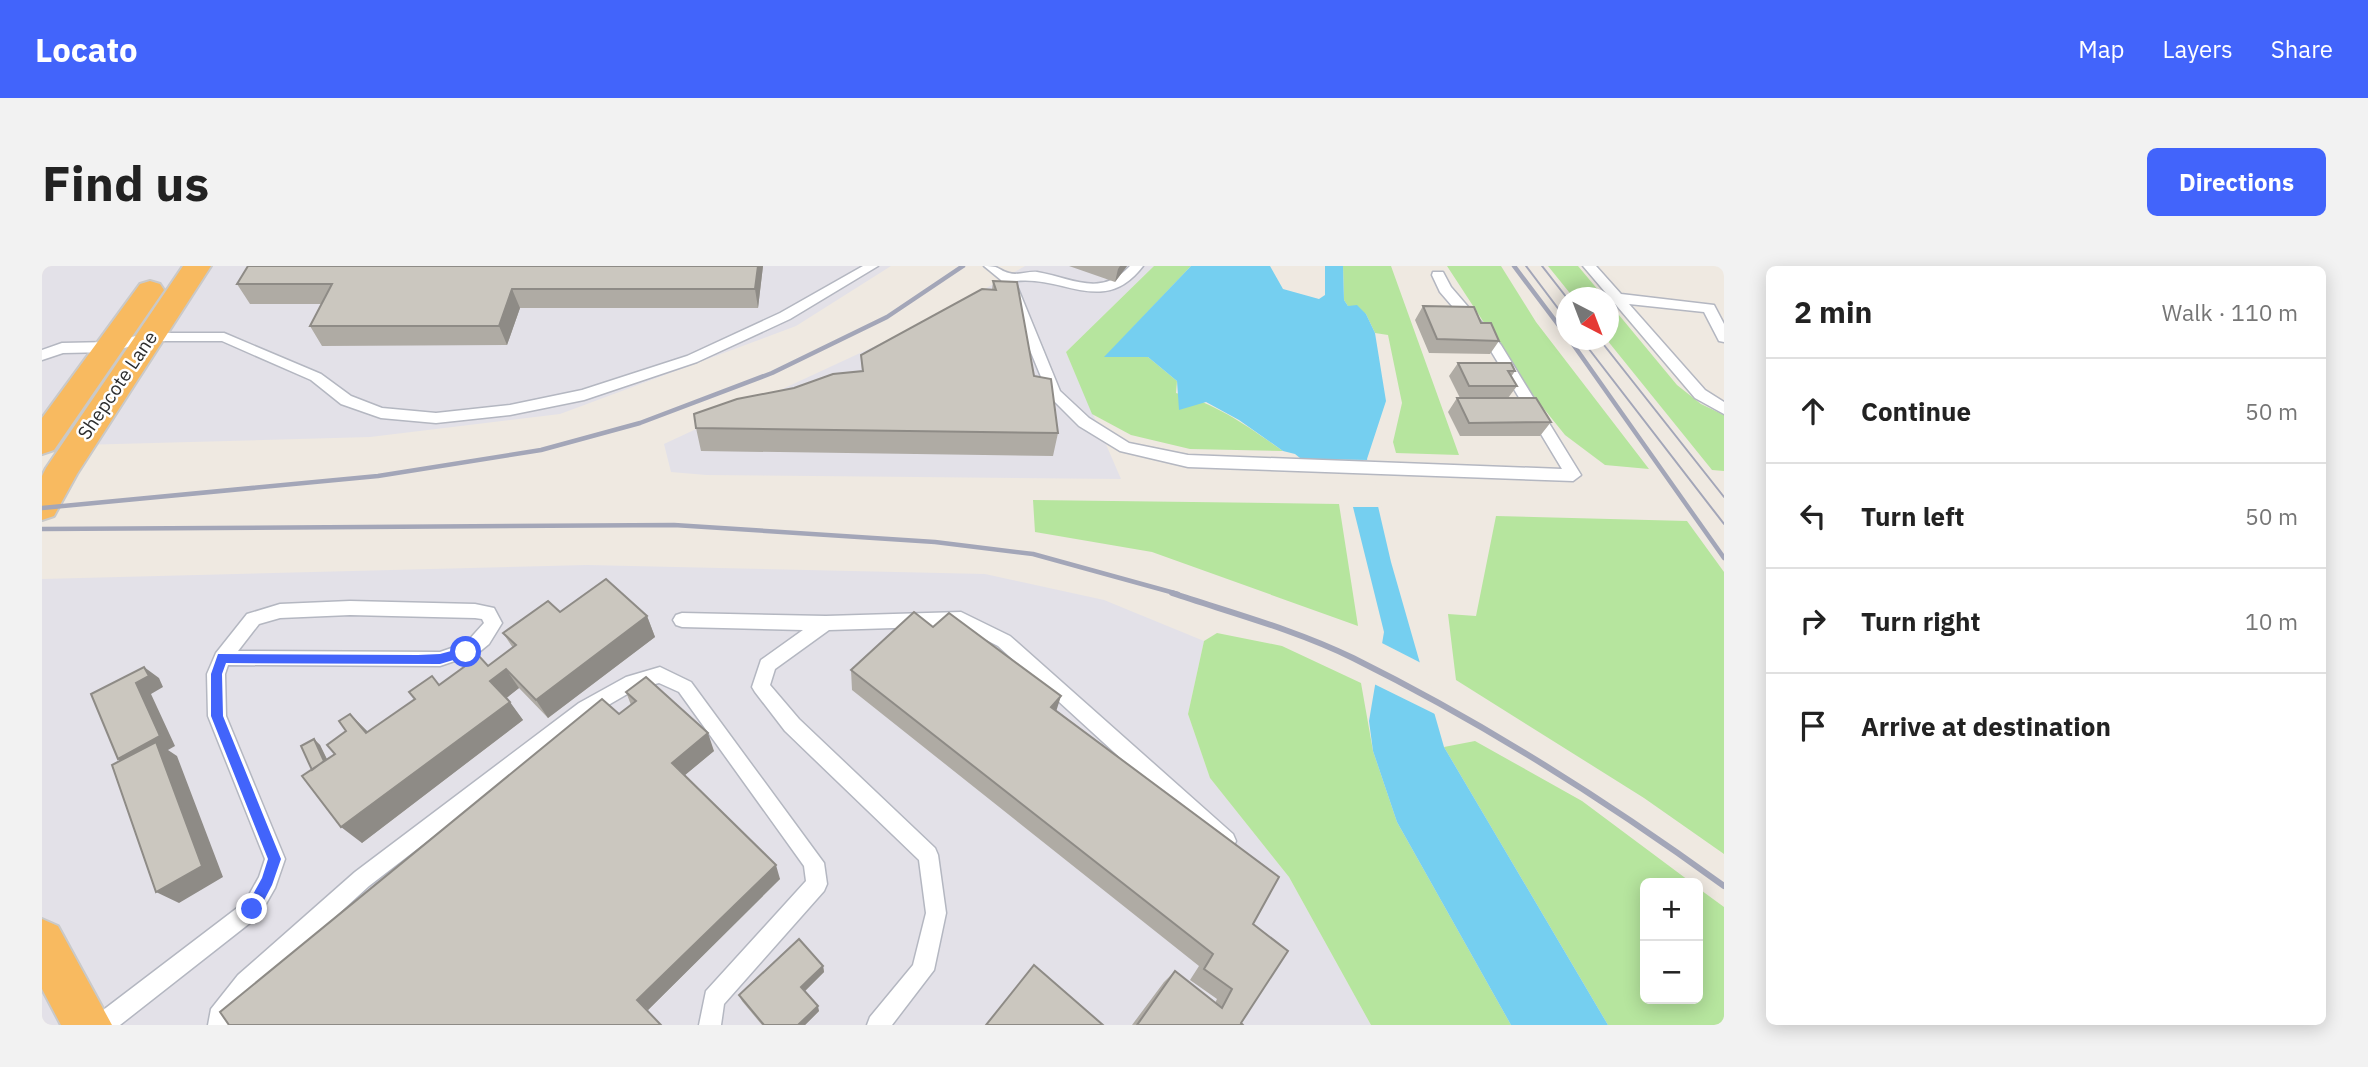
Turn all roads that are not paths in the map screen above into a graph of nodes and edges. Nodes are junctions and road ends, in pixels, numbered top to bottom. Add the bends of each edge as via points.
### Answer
1 (167, 266) edge
2 (197, 266) edge
3 (872, 266) edge
4 (990, 266) edge
5 (1138, 266) edge
6 (1589, 266) edge
7 (1438, 275) dead end
8 (1007, 278) junction
9 (1606, 287) edge
10 (1619, 298) edge
11 (1619, 303) edge
12 (149, 337) junction
13 (1724, 338) edge
14 (110, 347) junction
15 (42, 355) edge
16 (1724, 409) edge
17 (42, 442) edge
18 (42, 507) edge
19 (682, 620) dead end
20 (826, 623) junction
21 (222, 658) junction
22 (1237, 850) edge
23 (42, 942) edge
24 (88, 1025) edge
25 (102, 1025) edge
26 (219, 1025) edge
27 (710, 1025) edge
28 (878, 1025) edge

1 - 14 highway, Shepcote Lane
2 - 12 highway, Shepcote Lane
3 - 12 lane via 785,316 692,359 584,395 510,411 436,418 381,413 346,400 316,377 224,337
4 - 8 lane
5 - 8 lane via 1128,279 1105,290 1033,276
6 - 9 lane
7 - 8 lane via 1496,348 1573,475 1188,461 1125,447 1084,422 1054,393
10 - 13 lane via 1709,308
11 - 16 lane via 1700,394
12 - 14 lane
12 - 18 highway, Shepcote Lane via 63,467
14 - 15 lane via 62,348
14 - 17 highway, Shepcote Lane
19 - 20 lane
20 - 22 lane via 961,619 1004,641
20 - 28 lane via 767,665 761,687 792,725 928,855 936,913 923,970
21 - 21 lane via 253,619 280,611 475,611 488,613 493,623 484,640 466,652 440,659
21 - 25 lane via 216,674 217,716 275,859 268,881 252,909
23 - 24 highway
26 - 27 lane via 219,1017 246,983 362,879 585,709 632,682 660,675 685,687 814,863 817,884 714,999

